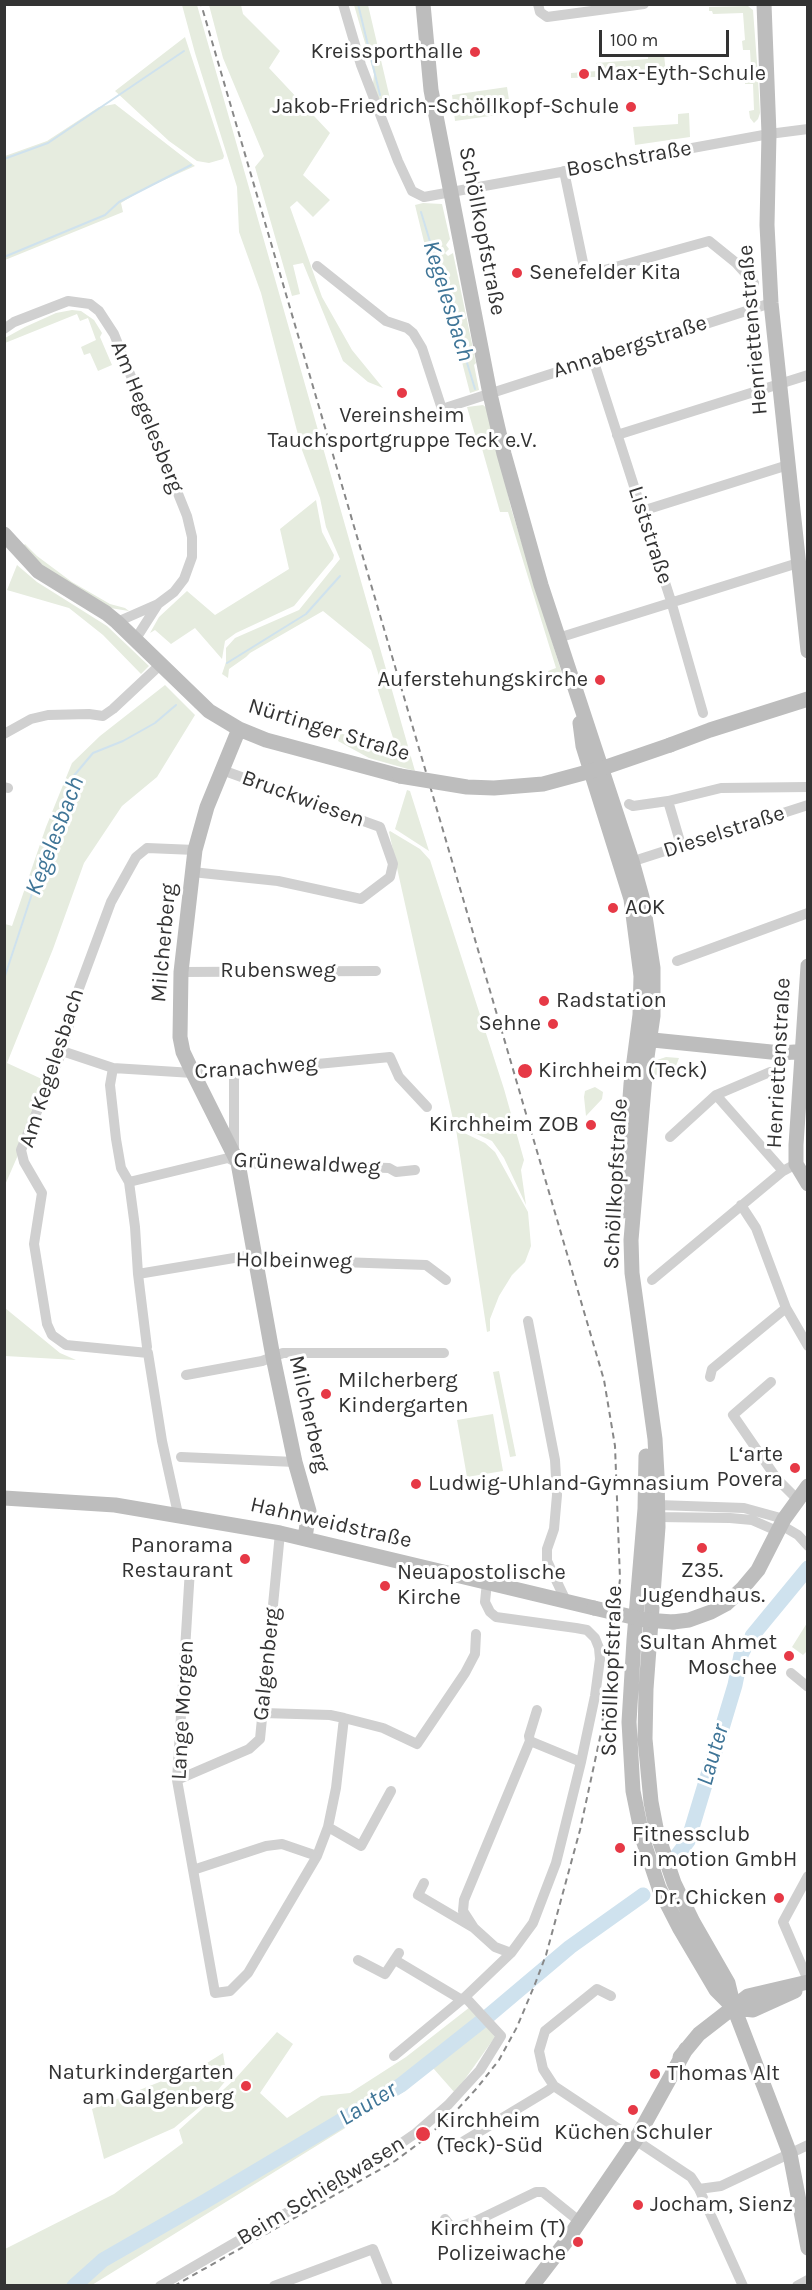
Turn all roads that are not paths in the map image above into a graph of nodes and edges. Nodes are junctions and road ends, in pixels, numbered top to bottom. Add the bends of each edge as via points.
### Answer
1 (343, 4) edge
2 (423, 4) edge
3 (644, 4) edge
4 (764, 4) edge
5 (539, 8) edge
6 (807, 129) edge
7 (769, 134) junction
8 (564, 171) junction
9 (451, 190) junction
10 (317, 266) dead end
11 (754, 282) dead end
12 (771, 303) junction
13 (8, 325) edge
14 (593, 359) junction
15 (807, 375) edge
16 (778, 384) junction
17 (490, 394) junction
18 (617, 435) junction
19 (788, 465) junction
20 (642, 511) junction
21 (4, 534) edge
22 (798, 562) junction
23 (671, 601) junction
24 (158, 604) junction
25 (117, 622) junction
26 (558, 638) junction
27 (135, 640) junction
28 (807, 651) edge
29 (160, 665) junction
30 (807, 699) edge
31 (703, 713) dead end
32 (239, 729) junction
33 (4, 734) edge
34 (222, 771) junction
35 (807, 787) edge
36 (668, 801) junction
37 (629, 804) dead end
38 (807, 805) edge
39 (681, 845) junction
40 (195, 850) junction
41 (640, 859) dead end
42 (192, 872) junction
43 (807, 913) edge
44 (676, 962) dead end
45 (807, 966) edge
46 (375, 971) dead end
47 (181, 972) junction
48 (644, 1039) junction
49 (62, 1051) junction
50 (804, 1052) edge
51 (113, 1068) junction
52 (234, 1072) junction
53 (770, 1072) dead end
54 (193, 1073) junction
55 (716, 1095) junction
56 (427, 1107) dead end
57 (670, 1137) dead end
58 (236, 1160) junction
59 (790, 1167) junction
60 (414, 1170) dead end
61 (129, 1182) junction
62 (807, 1184) edge
63 (741, 1205) junction
64 (255, 1258) junction
65 (138, 1274) junction
66 (446, 1280) dead end
67 (652, 1280) dead end
68 (786, 1308) junction
69 (528, 1321) dead end
70 (807, 1346) edge
71 (147, 1347) dead end
72 (444, 1353) dead end
73 (273, 1357) junction
74 (186, 1375) dead end
75 (710, 1377) dead end
76 (771, 1383) dead end
77 (181, 1457) dead end
78 (295, 1462) junction
79 (807, 1486) edge
80 (4, 1498) edge
81 (797, 1499) junction
82 (654, 1510) junction
83 (178, 1514) junction
84 (781, 1525) junction
85 (280, 1533) junction
86 (305, 1539) junction
87 (807, 1546) edge
88 (190, 1569) dead end
89 (487, 1582) junction
90 (566, 1601) junction
91 (476, 1634) dead end
92 (791, 1673) dead end
93 (807, 1687) edge
94 (537, 1710) dead end
95 (264, 1713) junction
96 (344, 1718) junction
97 (530, 1741) junction
98 (581, 1762) junction
99 (177, 1780) junction
100 (391, 1791) dead end
101 (328, 1827) junction
102 (317, 1856) junction
103 (193, 1870) junction
104 (807, 1876) edge
105 (424, 1883) dead end
106 (474, 1928) junction
107 (511, 1953) junction
108 (358, 1960) dead end
109 (807, 1982) edge
110 (610, 1996) dead end
111 (464, 1999) junction
112 (734, 2008) junction
113 (394, 2056) dead end
114 (554, 2085) junction
115 (464, 2141) dead end
116 (635, 2141) junction
117 (807, 2145) edge
118 (790, 2154) junction
119 (699, 2189) junction
120 (445, 2219) dead end
121 (579, 2221) junction
122 (807, 2248) edge
123 (807, 2280) edge
124 (160, 2286) edge
125 (274, 2286) edge
126 (388, 2286) edge
127 (532, 2286) edge
128 (743, 2286) edge
129 (797, 2286) edge

1 - 9 street, Boschstraße via 361,65 412,191 424,196
2 - 9 main road, Schöllkopfstraße via 431,90
3 - 5 street via 547,17
4 - 7 main road, Henriettenstraße
6 - 7 street, Boschstraße
7 - 8 street, Boschstraße
7 - 12 main road, Henriettenstraße via 767,225
8 - 9 street, Boschstraße
8 - 11 street via 585,272 590,274 710,241
9 - 17 main road, Schöllkopfstraße
10 - 17 street via 386,321 413,333 422,348 442,409
12 - 14 street, Annabergstraße
12 - 16 main road, Henriettenstraße
13 - 24 street, Am Hegelesberg via 57,304 79,301 99,311 114,334 192,537 192,557 184,579
14 - 17 street, Annabergstraße
14 - 18 street, Liststraße
15 - 16 street
16 - 18 street
16 - 19 main road, Henriettenstraße
17 - 26 main road, Schöllkopfstraße via 525,533
18 - 20 street, Liststraße
19 - 20 street
19 - 22 main road, Henriettenstraße
20 - 23 street, Liststraße
21 - 25 main road, Nürtinger Straße via 38,571
22 - 23 street
22 - 28 main road, Henriettenstraße
23 - 26 street
23 - 31 street, Liststraße
24 - 25 street, Am Hegelesberg
24 - 27 street, Am Hegelesberg
25 - 27 main road, Nürtinger Straße
26 - 48 main road, Schöllkopfstraße via 578,702 583,746 622,865 637,930
27 - 29 main road, Nürtinger Straße
29 - 32 main road, Nürtinger Straße via 209,711
29 - 33 street via 103,716 48,715 31,719
30 - 32 main road, Nürtinger Straße, bridge via 595,770 543,784 494,788 400,777
32 - 34 main road, Milcherberg
34 - 40 main road, Milcherberg
34 - 42 street, Bruckwiesen via 380,827 393,864 390,877 361,899 278,881
35 - 36 street via 721,788
36 - 37 street
36 - 39 street
38 - 39 street, Dieselstraße
39 - 41 street, Dieselstraße
40 - 42 main road, Milcherberg
40 - 49 street, Am Kegelesbach via 147,848 136,857 111,902 78,991
42 - 47 main road, Milcherberg
43 - 44 street
45 - 50 main road, Henriettenstraße
46 - 47 street, Rubensweg
47 - 54 main road, Milcherberg via 180,1037
48 - 50 main road
48 - 82 main road, Schöllkopfstraße via 631,1084 621,1243 622,1279
49 - 51 street, Cranachweg
49 - 83 street, Am Kegelesbach via 21,1150 42,1193 34,1244 46,1324 52,1335 66,1345 148,1353
50 - 59 main road, Henriettenstraße
51 - 54 street, Cranachweg
51 - 61 street via 110,1085 116,1139 121,1168
52 - 54 street, Cranachweg
52 - 56 street, Cranachweg via 390,1057 399,1077
52 - 58 street, Milcherberg
53 - 55 street
54 - 58 main road, Milcherberg
55 - 57 street
55 - 59 street
58 - 60 street, Grünewaldweg via 389,1168 396,1172
58 - 61 street, Grünewaldweg via 228,1158
58 - 64 main road, Milcherberg
59 - 62 main road
59 - 63 street
61 - 65 street
63 - 67 street
63 - 68 street via 756,1228
64 - 65 street, Holbeinweg via 246,1256
64 - 66 street, Holbeinweg via 426,1265
64 - 73 main road, Milcherberg
65 - 71 street
68 - 70 street
68 - 75 street via 712,1369
69 - 90 street via 555,1460 557,1495 547,1562
72 - 73 street via 283,1353
73 - 74 street
73 - 78 main road, Milcherberg
76 - 81 street via 733,1415 777,1479
77 - 78 street
78 - 86 main road, Milcherberg via 309,1511
79 - 81 main road, Hahnweidstraße
80 - 83 main road, Hahnweidstraße via 115,1504
81 - 84 main road, Hahnweidstraße
82 - 84 street via 744,1508
82 - 112 main road, Schöllkopfstraße via 655,1587 646,1689 648,1787 657,1833 671,1874 728,1983
83 - 85 main road, Hahnweidstraße
84 - 87 street
84 - 90 main road, Hahnweidstraße, bridge via 758,1570 726,1604 711,1612 673,1622 645,1620
85 - 86 main road, Hahnweidstraße
85 - 95 street, Galgenberg
86 - 89 main road, Hahnweidstraße
88 - 99 street, Lange Morgen
89 - 90 main road, Hahnweidstraße
89 - 98 street via 486,1602 496,1617 587,1630 595,1638 600,1659
91 - 96 street via 470,1664 417,1744 382,1728
92 - 93 street
94 - 97 street
95 - 96 street
95 - 99 street, Galgenberg via 260,1738 249,1749
96 - 101 street
97 - 98 street
97 - 106 street via 464,1900 463,1911
98 - 107 street via 547,1889 533,1923
99 - 103 street, Lange Morgen
100 - 101 street via 361,1846
101 - 102 street
102 - 103 street via 282,1844
102 - 103 street, Lange Morgen via 248,1973 230,1991 215,1993
104 - 109 street via 783,1922
105 - 106 street via 418,1896
106 - 107 street via 495,1947
107 - 111 street
108 - 111 street, Beim Schießwasen via 385,1974 397,1956
109 - 112 main road via 753,2010
110 - 114 street via 597,1989 545,2031 539,2051 543,2069
111 - 113 street
111 - 124 street, Beim Schießwasen via 501,2036 460,2094 416,2133 374,2162
112 - 116 main road via 699,2034 674,2064 639,2124
112 - 118 main road, Schöllkopfstraße
114 - 115 street
114 - 116 street
116 - 119 street via 691,2177
116 - 121 main road
117 - 118 street
118 - 119 street via 721,2186
118 - 122 main road, Schöllkopfstraße
119 - 128 street
120 - 121 street via 453,2229 543,2192
121 - 127 main road
123 - 129 street
125 - 126 street via 373,2249

